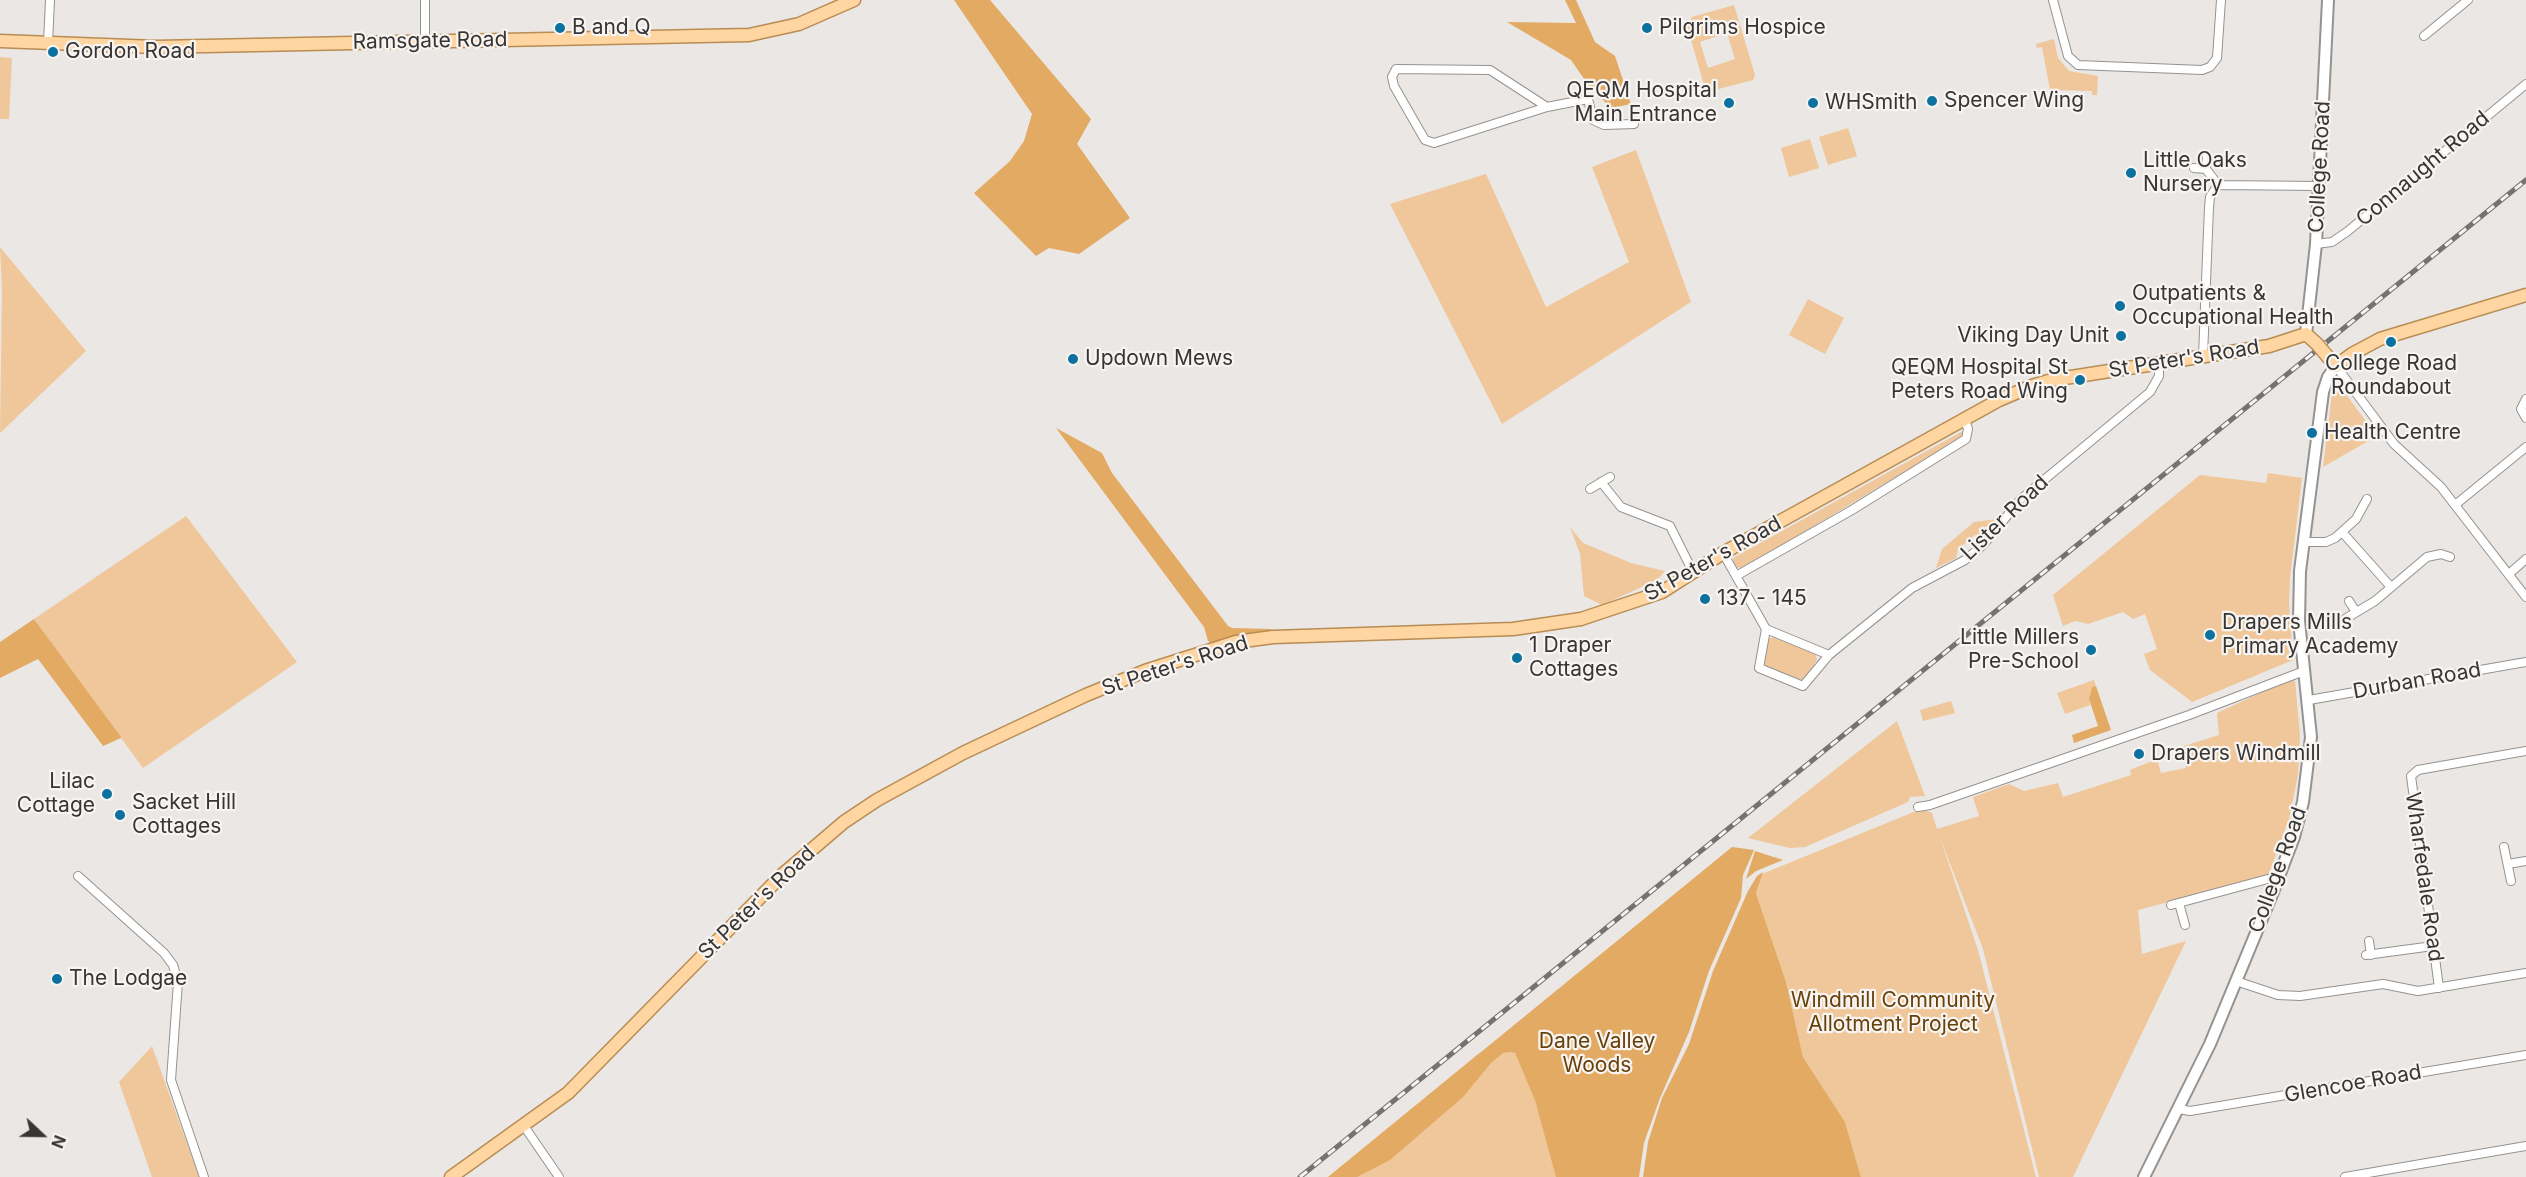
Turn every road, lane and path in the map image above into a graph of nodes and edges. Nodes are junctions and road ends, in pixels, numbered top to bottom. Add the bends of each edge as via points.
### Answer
1 (50, 0) edge
2 (425, 0) edge
3 (854, 0) edge
4 (2053, 0) edge
5 (2221, 0) edge
6 (2328, 0) edge
7 (2468, 0) edge
8 (2424, 36) dead end
9 (0, 41) edge
10 (425, 42) junction
11 (48, 43) junction
12 (2526, 84) edge
13 (1547, 107) junction
14 (1634, 124) dead end
15 (2207, 155) dead end
16 (2194, 168) dead end
17 (2206, 169) junction
18 (2218, 185) junction
19 (2320, 186) junction
20 (2316, 244) junction
21 (2526, 295) edge
22 (2306, 334) junction
23 (2203, 356) junction
24 (2332, 362) junction
25 (2159, 364) junction
26 (2526, 399) edge
27 (2526, 418) edge
28 (1965, 420) junction
29 (2526, 447) edge
30 (1610, 477) dead end
31 (1601, 482) junction
32 (1590, 489) dead end
33 (2367, 499) dead end
34 (2455, 505) junction
35 (2342, 532) junction
36 (2303, 542) junction
37 (1723, 553) junction
38 (2450, 557) dead end
39 (2526, 559) edge
40 (1693, 572) junction
41 (2510, 573) junction
42 (1736, 576) junction
43 (2391, 587) junction
44 (2526, 597) edge
45 (2349, 601) dead end
46 (2356, 612) junction
47 (2345, 619) dead end
48 (1766, 629) junction
49 (1828, 655) junction
50 (2526, 662) edge
51 (2304, 671) junction
52 (2309, 700) junction
53 (2526, 751) edge
54 (1918, 807) dead end
55 (2504, 847) dead end
56 (2526, 861) edge
57 (2508, 864) junction
58 (78, 876) dead end
59 (2279, 876) junction
60 (2511, 881) dead end
61 (2185, 925) dead end
62 (2369, 940) dead end
63 (2433, 946) junction
64 (2526, 973) edge
65 (2236, 981) junction
66 (2439, 988) junction
67 (2526, 1055) edge
68 (2179, 1110) junction
69 (524, 1126) junction
70 (2526, 1146) edge
71 (204, 1177) edge
72 (451, 1177) edge
73 (559, 1177) edge
74 (2144, 1177) edge
75 (2345, 1177) edge

1 - 11 street
2 - 10 street
3 - 10 main road, Ramsgate Road via 799,24 749,34
4 - 5 street via 2068,56 2078,65 2202,70 2217,58
6 - 19 main road, College Road
7 - 8 street
9 - 11 main road, Ramsgate Road
10 - 11 main road, Ramsgate Road via 156,47
12 - 20 street, Connaught Road via 2348,231 2332,242
13 - 13 street via 1490,70 1396,69 1392,76 1425,140 1434,143
13 - 14 street via 1588,99 1593,120 1604,125
15 - 17 street
16 - 17 street
17 - 18 street
18 - 19 street
18 - 23 street via 2209,207
19 - 20 main road, College Road
20 - 22 main road, College Road
21 - 24 main road via 2380,339
22 - 23 main road, St Peter's Road via 2279,344
22 - 24 main road, bridge
23 - 25 main road, St Peter's Road
24 - 34 street via 2394,444 2427,471
24 - 36 main road, College Road via 2323,392
25 - 28 main road, St Peter's Road via 2052,380 1999,400
25 - 49 street, Lister Road via 2159,376 2150,392 2021,499 1983,545 1965,560 1912,588
26 - 27 street via 2521,409
28 - 37 main road, St Peter's Road
28 - 42 street, St Peter's Road via 1966,439
29 - 34 street
30 - 31 street
31 - 32 street
31 - 40 street via 1621,507 1670,526
33 - 35 street via 2356,519
34 - 41 street
35 - 36 street via 2326,542
35 - 43 street
36 - 51 main road, College Road via 2298,600
37 - 40 main road, St Peter's Road
37 - 42 street
38 - 43 street via 2427,557
39 - 41 street
40 - 69 main road, St Peter's Road via 1662,592 1630,605 1558,624 1236,642 1145,671 1025,722 921,775 836,829 782,875 568,1093
41 - 44 street
42 - 48 street
43 - 46 street
45 - 46 street
46 - 47 street
48 - 49 street
48 - 49 street, Lister Road via 1759,668 1797,685 1808,682
50 - 52 street, Durban Road
51 - 52 main road, College Road
51 - 54 street via 2155,727
52 - 59 main road, College Road via 2311,737 2303,801
53 - 63 street, Wharfedale Road via 2418,770 2411,776
55 - 57 street
56 - 57 street
57 - 60 street
58 - 71 street via 173,965 178,982 171,1080
59 - 61 street via 2175,904
59 - 65 main road, College Road
62 - 63 street via 2369,955
63 - 66 street, Wharfedale Road
64 - 66 street
65 - 66 street via 2278,995 2300,996 2383,984 2418,992
65 - 68 main road, College Road
67 - 68 street, Glencoe Road
68 - 74 main road, College Road
69 - 72 main road, St Peter's Road
69 - 73 street
70 - 75 street

